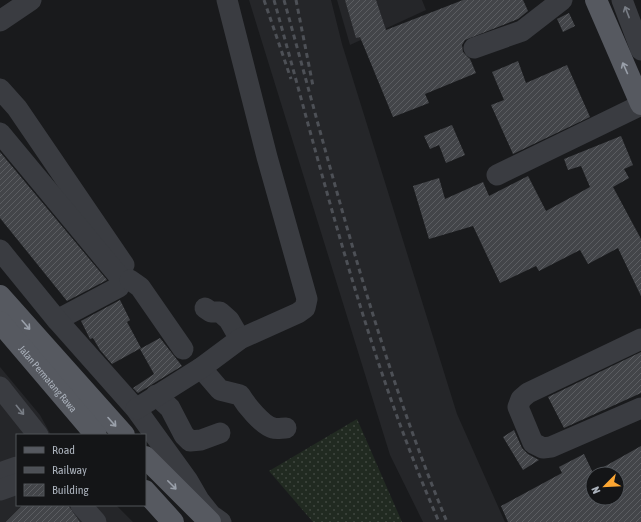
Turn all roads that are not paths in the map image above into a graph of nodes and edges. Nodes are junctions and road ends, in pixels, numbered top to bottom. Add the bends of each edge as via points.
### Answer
1 (31, 0) edge
2 (227, 0) edge
3 (562, 0) edge
4 (596, 0) edge
5 (622, 0) edge
6 (0, 21) edge
7 (474, 48) dead end
8 (641, 50) edge
9 (0, 89) edge
10 (641, 104) edge
11 (0, 134) edge
12 (497, 175) dead end
13 (0, 250) edge
14 (125, 284) junction
15 (0, 296) edge
16 (205, 308) dead end
17 (58, 320) junction
18 (2, 326) edge
19 (240, 339) junction
20 (641, 339) edge
21 (183, 349) dead end
22 (202, 368) junction
23 (0, 386) edge
24 (156, 395) junction
25 (641, 408) edge
26 (136, 409) junction
27 (286, 428) dead end
28 (220, 433) dead end
29 (37, 434) edge
30 (95, 434) edge
31 (123, 434) edge
32 (146, 458) edge
33 (16, 467) edge
34 (0, 472) edge
35 (16, 484) edge
36 (0, 490) edge
37 (146, 492) edge
38 (82, 506) edge
39 (96, 522) edge
40 (173, 522) edge
41 (210, 522) edge
42 (221, 522) edge

1 - 6 street
2 - 19 street via 307,299 305,308
3 - 7 street via 522,31
10 -> 4 main road
8 -> 5 street
9 - 14 street via 17,108 100,227 131,276
10 - 12 street
11 - 14 street
13 - 17 street
14 - 17 street
14 - 21 street via 140,287
15 -> 31 main road
16 - 19 street via 211,312 220,312 229,320
17 - 26 street
18 - 30 main road, Jalan Permatang Rawa
19 - 22 street
20 - 25 street via 528,393 521,399 518,407 533,443 543,448 551,448
22 - 24 street
22 - 27 street via 220,390 240,396 246,405 272,428
23 -> 29 street
24 - 26 street
24 - 28 street via 170,408 184,436 190,440 201,440
26 - 42 street via 199,500 211,515
32 -> 41 main road
33 - 34 street
35 - 36 street
37 - 40 main road
38 - 39 street

